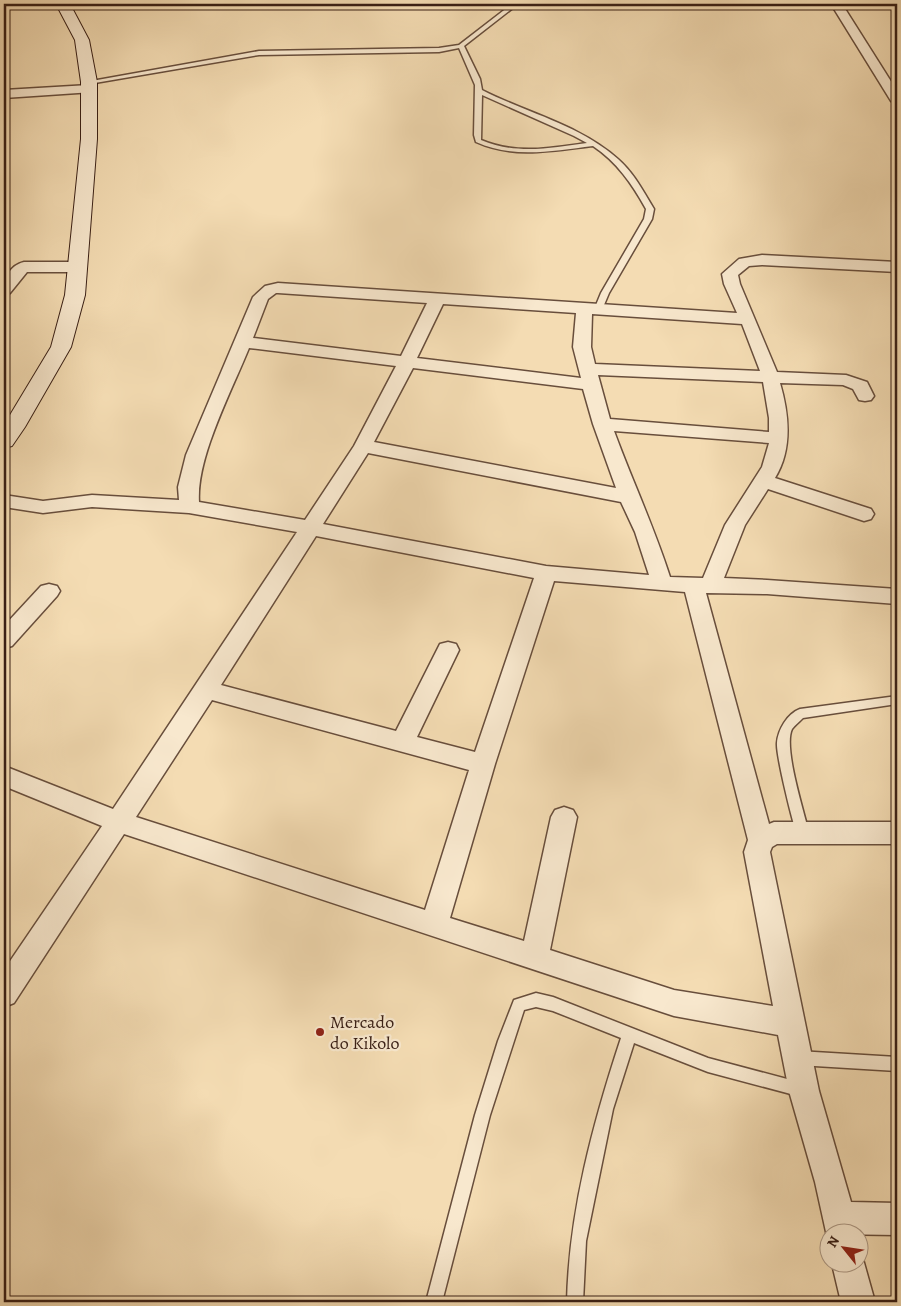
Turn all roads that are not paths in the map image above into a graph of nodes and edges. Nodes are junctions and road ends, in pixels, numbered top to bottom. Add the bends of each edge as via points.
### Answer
1 (63, 4) edge
2 (515, 4) edge
3 (836, 4) edge
4 (461, 46) junction
5 (89, 86) junction
6 (480, 91) junction
7 (4, 94) edge
8 (897, 101) edge
9 (596, 144) junction
10 (77, 267) junction
11 (897, 267) edge
12 (4, 290) edge
13 (437, 299) junction
14 (591, 309) junction
15 (748, 319) junction
16 (243, 342) junction
17 (407, 362) junction
18 (770, 376) junction
19 (588, 377) junction
20 (865, 396) dead end
21 (602, 424) junction
22 (778, 438) junction
23 (4, 441) edge
24 (362, 446) junction
25 (763, 481) junction
26 (629, 497) junction
27 (4, 501) edge
28 (189, 507) junction
29 (864, 514) dead end
30 (311, 528) junction
31 (546, 573) junction
32 (662, 584) junction
33 (702, 586) junction
34 (49, 591) dead end
35 (897, 598) edge
36 (4, 640) edge
37 (448, 650) dead end
38 (206, 690) junction
39 (897, 700) edge
40 (402, 743) junction
41 (483, 764) junction
42 (4, 776) edge
43 (564, 817) dead end
44 (117, 821) junction
45 (803, 833) junction
46 (897, 833) edge
47 (761, 840) junction
48 (434, 926) junction
49 (534, 958) junction
50 (4, 994) edge
51 (790, 1023) junction
52 (630, 1034) junction
53 (798, 1058) junction
54 (897, 1064) edge
55 (804, 1091) junction
56 (897, 1219) edge
57 (840, 1224) edge
58 (856, 1224) edge
59 (851, 1274) edge
60 (434, 1302) edge
61 (575, 1302) edge
62 (858, 1302) edge

1 - 5 street via 82,40
2 - 4 lane
3 - 8 street
4 - 5 lane via 439,50 259,53
4 - 6 lane via 464,57 476,74
5 - 7 street
5 - 10 street via 89,139
6 - 9 lane via 502,104
6 - 9 lane via 477,135 478,141 484,144 512,150 548,150
9 - 14 lane via 628,172 650,209 648,219
10 - 12 street via 24,267
10 - 23 street via 75,295 61,347
11 - 15 street via 762,260 744,262 730,274
13 - 14 street
13 - 16 street via 278,288 261,297
13 - 17 street
14 - 15 street
14 - 19 street via 582,347
15 - 18 street
16 - 17 street
16 - 28 street via 196,454 188,487
17 - 19 street
17 - 24 street
18 - 19 street
18 - 20 street via 846,380 861,386
18 - 22 street via 779,418
19 - 21 street
21 - 22 street
21 - 26 street
22 - 25 street via 774,461
24 - 26 street
24 - 30 street
25 - 29 street
25 - 33 street via 747,504 716,568
26 - 32 street via 645,532
27 - 28 street via 42,506 92,501
28 - 30 street
30 - 31 street
30 - 38 street
31 - 32 street
31 - 41 street
32 - 33 street
33 - 35 street via 847,592
33 - 47 street
34 - 36 street
37 - 40 street
38 - 40 street
38 - 44 street
39 - 45 lane via 800,714 787,727 783,743 785,758
40 - 41 street
41 - 48 street
42 - 44 street
43 - 49 street
44 - 48 street
44 - 50 street
45 - 46 street
45 - 47 street via 774,833
47 - 51 street via 757,852
48 - 49 street
49 - 51 street via 674,1003
51 - 53 street
52 - 55 lane via 708,1065
52 - 60 lane via 553,1004 536,1000 519,1005 496,1066
52 - 61 lane via 603,1118 578,1241
53 - 54 lane
53 - 55 street
55 - 57 street via 831,1182
56 - 58 street
59 - 62 street

